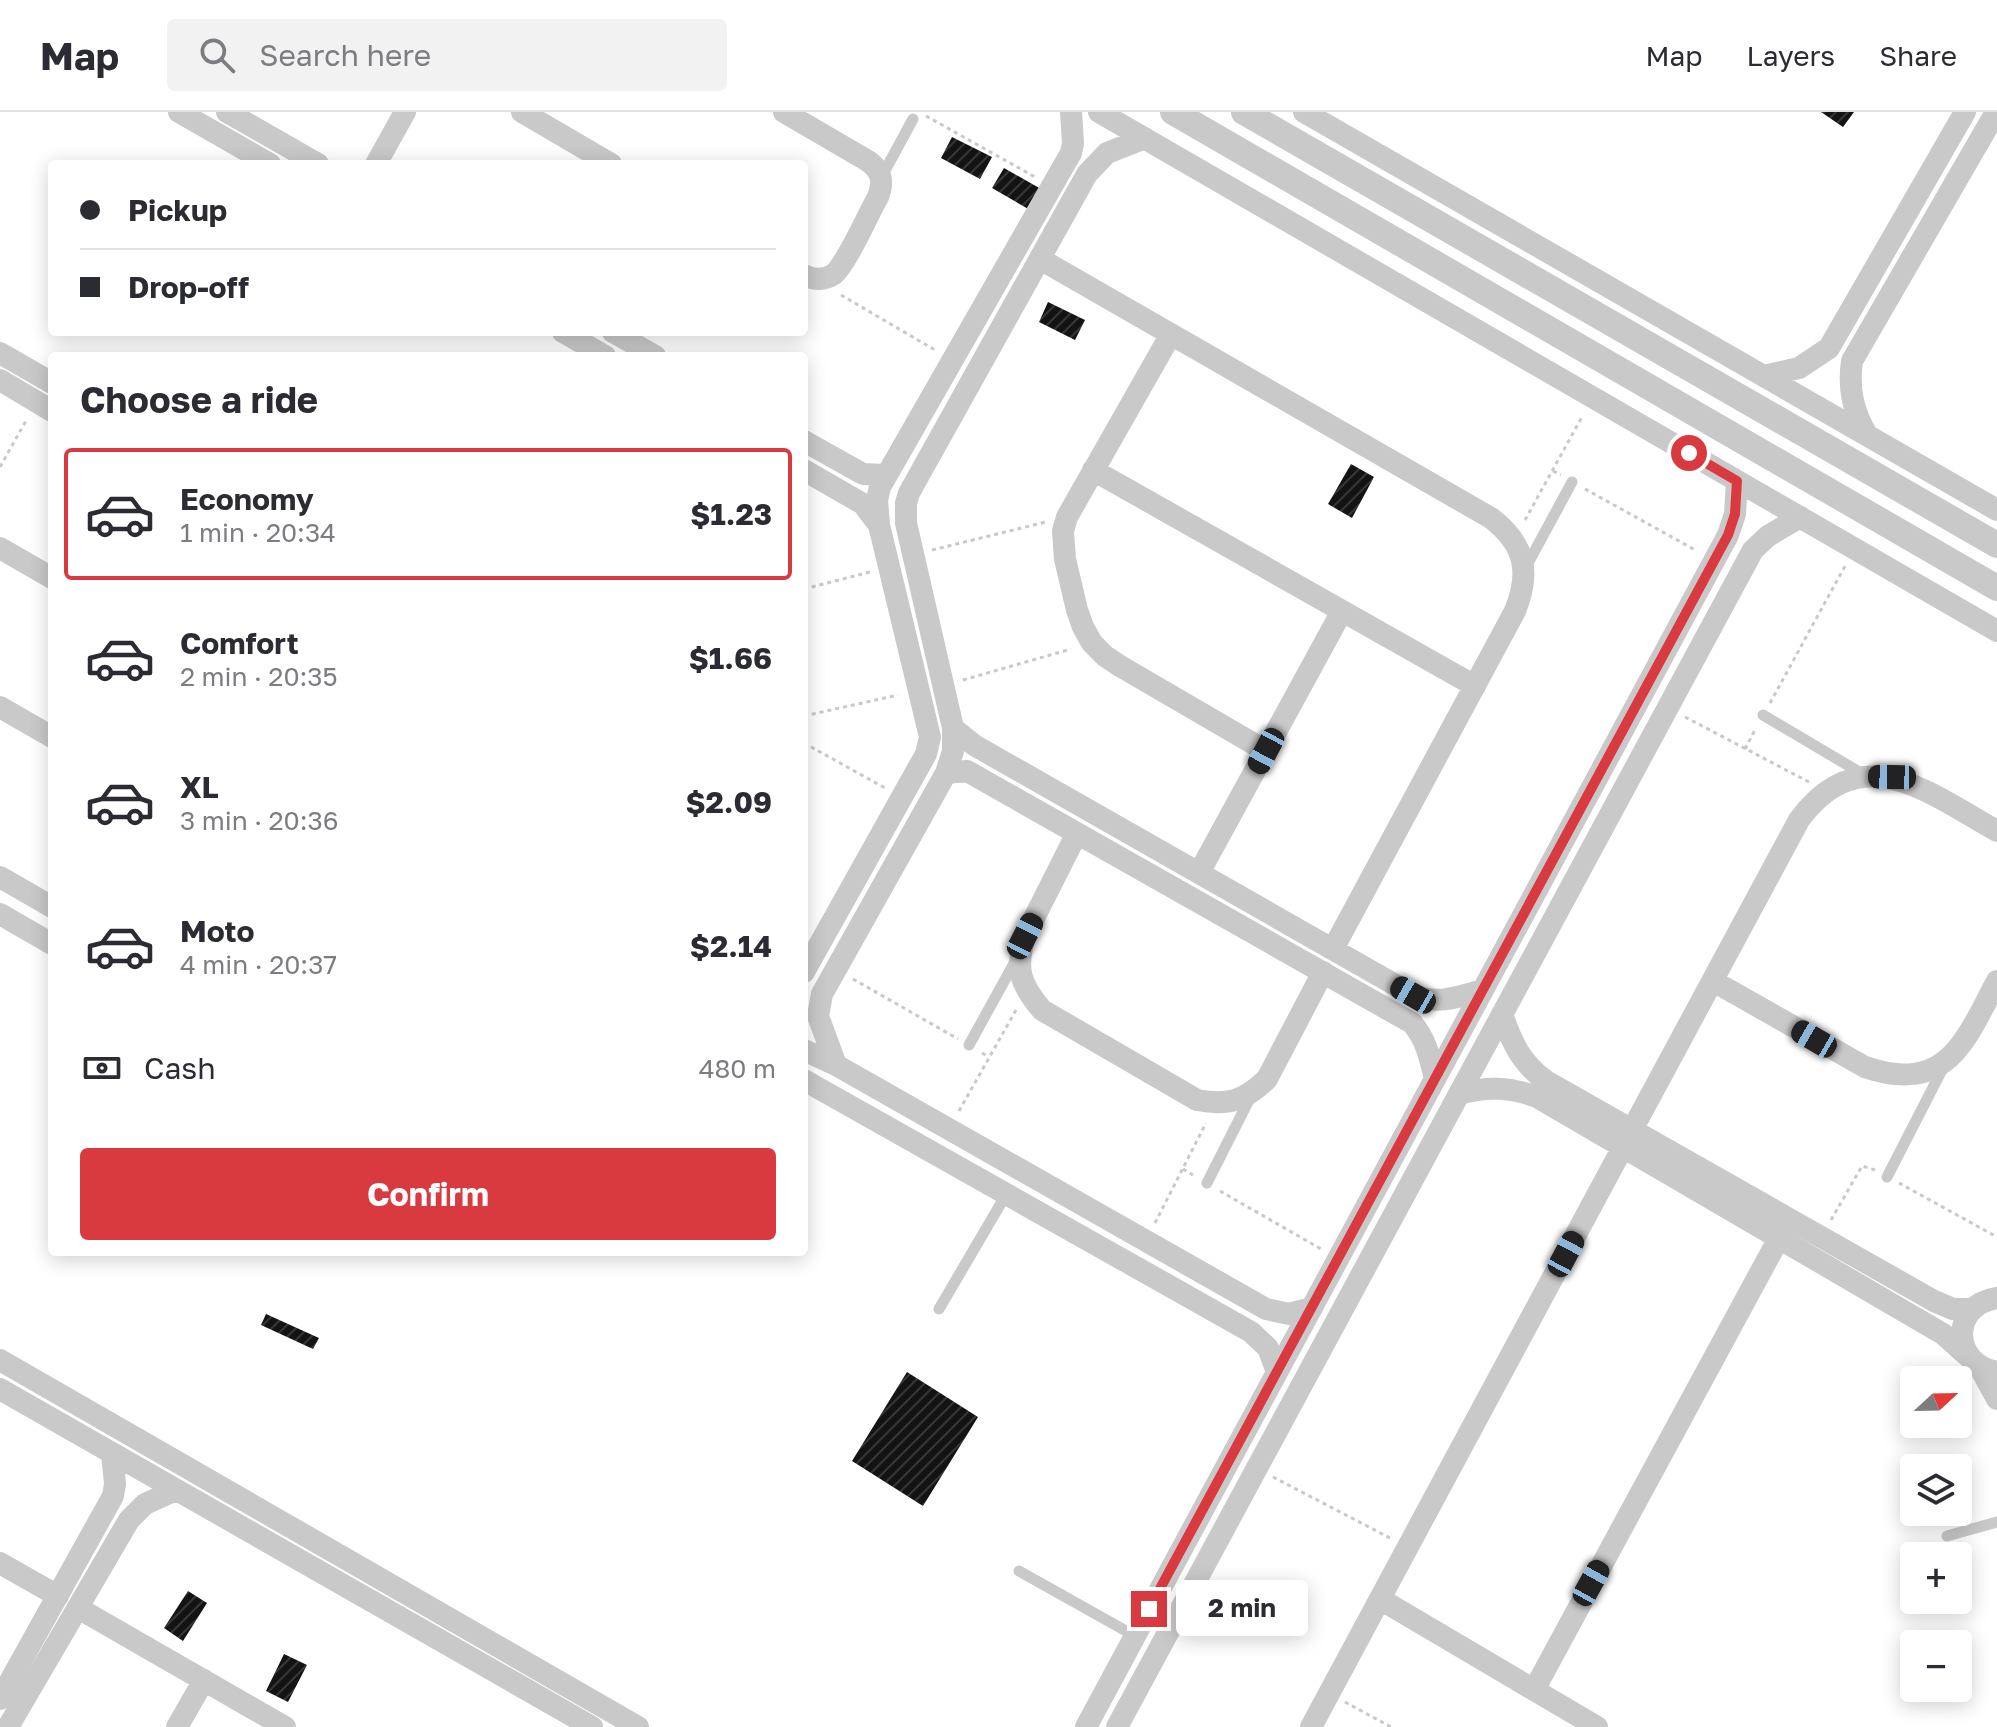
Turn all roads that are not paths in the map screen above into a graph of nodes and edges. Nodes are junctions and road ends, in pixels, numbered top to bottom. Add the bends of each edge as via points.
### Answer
1 (179, 112) edge
2 (227, 112) edge
3 (405, 112) edge
4 (522, 112) edge
5 (784, 112) edge
6 (1071, 112) edge
7 (1099, 112) edge
8 (1173, 112) edge
9 (1244, 112) edge
10 (1304, 112) edge
11 (1965, 112) edge
12 (1996, 112) edge
13 (913, 119) road end
14 (1145, 138) junction
15 (294, 158) edge
16 (263, 160) edge
17 (378, 160) edge
18 (604, 160) edge
19 (882, 177) junction
20 (1040, 259) junction
21 (809, 277) edge
22 (1855, 302) junction
23 (1878, 315) junction
24 (1171, 334) junction
25 (570, 336) edge
26 (620, 336) edge
27 (598, 352) edge
28 (648, 352) edge
29 (0, 353) edge
30 (1764, 376) junction
31 (0, 380) edge
32 (48, 381) edge
33 (44, 406) edge
34 (1868, 436) junction
35 (808, 443) edge
36 (1093, 470) junction
37 (808, 472) edge
38 (885, 475) junction
39 (1737, 481) junction
40 (1572, 482) road end
41 (1997, 510) edge
42 (1800, 517) junction
43 (879, 525) junction
44 (1728, 535) junction
45 (1997, 545) edge
46 (0, 548) edge
47 (1753, 550) junction
48 (1524, 571) junction
49 (48, 576) edge
50 (1997, 588) edge
51 (1342, 611) junction
52 (1997, 631) edge
53 (1475, 686) junction
54 (0, 707) edge
55 (1763, 715) road end
56 (953, 728) junction
57 (48, 735) edge
58 (1266, 751) junction
59 (946, 773) junction
60 (1866, 776) junction
61 (1997, 831) edge
62 (1077, 833) junction
63 (1199, 873) junction
64 (0, 877) edge
65 (48, 905) edge
66 (0, 914) edge
67 (48, 942) edge
68 (1333, 949) junction
69 (1019, 954) junction
70 (808, 965) edge
71 (1323, 972) junction
72 (1713, 981) junction
73 (1997, 981) edge
74 (1483, 990) junction
75 (1413, 995) junction
76 (1502, 1014) junction
77 (1400, 1016) junction
78 (969, 1045) road end
79 (808, 1052) edge
80 (1947, 1061) junction
81 (836, 1065) junction
82 (1435, 1079) junction
83 (808, 1082) edge
84 (1542, 1089) junction
85 (1253, 1092) junction
86 (1459, 1094) junction
87 (1628, 1139) junction
88 (1887, 1177) road end
89 (1207, 1183) road end
90 (1007, 1193) junction
91 (1360, 1219) junction
92 (1384, 1232) junction
93 (1779, 1238) junction
94 (1915, 1291) junction
95 (1997, 1298) edge
96 (1312, 1308) junction
97 (939, 1309) dead end
98 (1972, 1309) junction
99 (1904, 1311) junction
100 (0, 1360) edge
101 (1982, 1365) edge
102 (1277, 1372) junction
103 (0, 1389) edge
104 (1997, 1399) edge
105 (112, 1453) junction
106 (176, 1490) junction
107 (108, 1508) junction
108 (129, 1520) junction
109 (1997, 1522) edge
110 (1947, 1536) dead end
111 (0, 1563) edge
112 (1019, 1571) dead end
113 (58, 1596) junction
114 (1380, 1599) junction
115 (419, 1601) junction
116 (78, 1608) junction
117 (408, 1622) junction
118 (1135, 1636) junction
119 (204, 1680) junction
120 (1534, 1690) junction
121 (0, 1699) edge
122 (8, 1727) edge
123 (177, 1727) edge
124 (285, 1727) edge
125 (592, 1727) edge
126 (638, 1727) edge
127 (1086, 1727) edge
128 (1117, 1727) edge
129 (1311, 1727) edge
130 (1597, 1727) edge

1 - 16 street
2 - 15 street
3 - 17 street
4 - 18 street
5 - 19 street via 868,161
6 - 38 street via 1071,153
7 - 14 street
8 - 50 street
9 - 45 street
10 - 30 street
11 - 22 street
12 - 23 street
13 - 19 lane
14 - 20 street via 1107,153 1093,166
14 - 39 street
19 - 21 street via 878,197 839,268 823,279
20 - 24 street
20 - 56 street via 909,493 905,513
22 - 23 street
22 - 30 street via 1822,354 1799,368
23 - 34 street via 1852,361 1849,380
24 - 36 street
24 - 48 street via 1491,518 1514,541
25 - 27 street
26 - 28 street
29 - 32 street
30 - 34 street
31 - 33 street
34 - 41 street
35 - 38 street via 863,474
36 - 51 street
36 - 58 street via 1063,531 1065,559 1092,643 1120,666
37 - 43 street via 863,504
38 - 43 street via 877,500
39 - 42 street
39 - 44 street
40 - 48 lane
42 - 47 street
42 - 52 street
43 - 70 street via 930,729 929,746
44 - 47 street
44 - 74 street
46 - 49 street
47 - 76 street
48 - 53 street via 1515,611
51 - 53 street
51 - 58 street
53 - 68 street
54 - 57 street
55 - 60 lane
56 - 59 street
56 - 63 street
58 - 63 street
59 - 62 street via 967,771
59 - 81 street via 822,994 818,1016
60 - 61 street via 1916,785
60 - 72 street via 1826,791 1799,820
62 - 69 street
62 - 71 street
63 - 68 street
64 - 65 street
66 - 67 street
68 - 75 street
69 - 78 lane
69 - 85 street via 1026,992 1042,1010 1197,1100 1216,1104
71 - 77 street
71 - 85 street via 1267,1079
72 - 80 street via 1875,1071 1907,1076
72 - 87 street
73 - 80 street via 1962,1045
74 - 75 street via 1441,1001
74 - 82 street
75 - 77 street
76 - 84 street via 1520,1057
76 - 86 street
77 - 82 street via 1421,1033
79 - 81 street
80 - 88 lane
81 - 96 street via 1266,1309 1289,1314
82 - 91 street
83 - 90 street
84 - 86 street via 1498,1087
84 - 87 street
85 - 89 lane
86 - 92 street
87 - 93 street
87 - 94 street
87 - 114 street
90 - 97 lane
90 - 102 street via 1251,1332 1268,1348
91 - 92 street
91 - 96 street
92 - 128 street
93 - 99 street
93 - 120 street
94 - 98 street via 1943,1306
94 - 99 street
95 - 98 street
96 - 102 street
98 - 101 street via 1962,1333 1965,1351
99 - 101 street
100 - 115 street
101 - 104 street
102 - 118 street
103 - 105 street
105 - 106 street
105 - 107 street via 115,1484
106 - 108 street via 145,1504
106 - 117 street
107 - 108 street
107 - 113 street
108 - 116 street
109 - 110 lane
111 - 113 street
112 - 118 lane
113 - 121 street
114 - 120 street
114 - 129 street
115 - 117 street
115 - 126 street
116 - 119 street
116 - 122 street
117 - 125 street
118 - 127 street
119 - 123 street
119 - 124 street
120 - 130 street

